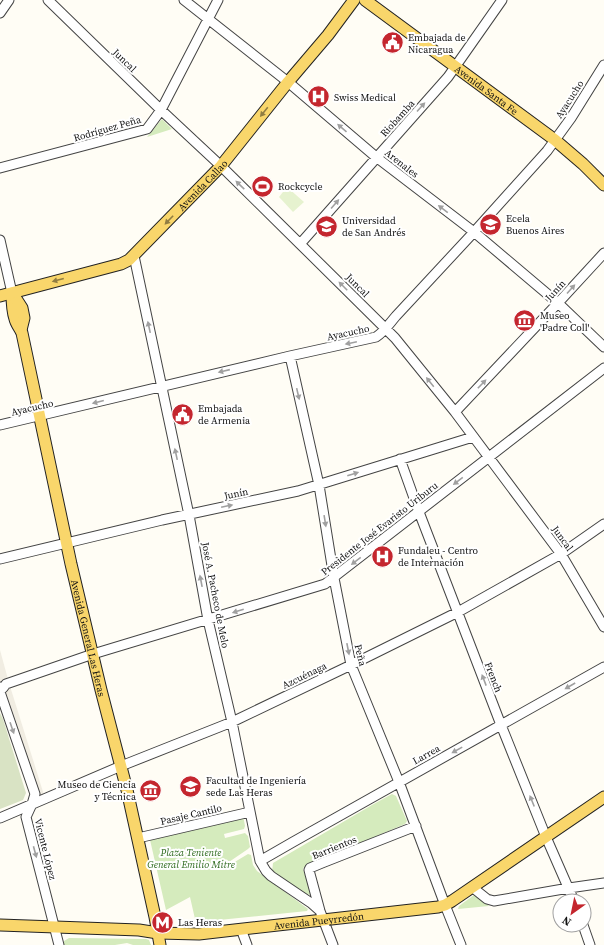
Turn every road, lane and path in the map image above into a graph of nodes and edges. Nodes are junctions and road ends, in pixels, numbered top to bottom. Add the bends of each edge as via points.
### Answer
1 (9, 0) edge
2 (48, 0) edge
3 (184, 0) edge
4 (218, 0) edge
5 (354, 0) edge
6 (365, 0) edge
7 (502, 0) edge
8 (0, 13) edge
9 (208, 19) junction
10 (604, 65) edge
11 (456, 66) junction
12 (288, 82) junction
13 (160, 110) junction
14 (555, 140) junction
15 (376, 157) junction
16 (221, 166) junction
17 (0, 168) edge
18 (604, 185) edge
19 (474, 232) junction
20 (0, 240) edge
21 (300, 244) junction
22 (604, 253) edge
23 (134, 256) junction
24 (12, 293) junction
25 (0, 296) edge
26 (558, 303) junction
27 (386, 329) junction
28 (604, 347) edge
29 (290, 356) junction
30 (604, 368) edge
31 (161, 386) junction
32 (455, 412) junction
33 (40, 416) junction
34 (0, 426) edge
35 (473, 437) junction
36 (489, 457) junction
37 (400, 459) junction
38 (319, 485) junction
39 (419, 512) junction
40 (189, 515) junction
41 (604, 524) edge
42 (66, 542) junction
43 (561, 554) junction
44 (0, 559) edge
45 (334, 578) junction
46 (458, 612) junction
47 (208, 620) junction
48 (604, 627) edge
49 (93, 654) junction
50 (351, 665) junction
51 (604, 667) edge
52 (0, 687) edge
53 (0, 692) edge
54 (232, 722) junction
55 (501, 725) junction
56 (121, 766) junction
57 (399, 782) junction
58 (604, 797) edge
59 (32, 804) junction
60 (250, 812) junction
61 (0, 818) edge
62 (416, 826) junction
63 (546, 837) junction
64 (138, 838) junction
65 (260, 861) junction
66 (604, 883) edge
67 (472, 887) junction
68 (569, 888) junction
69 (571, 893) edge
70 (445, 905) junction
71 (322, 915) junction
72 (0, 925) edge
73 (54, 927) junction
74 (241, 929) junction
75 (158, 933) junction
76 (586, 933) edge
77 (59, 945) edge
78 (160, 945) edge
79 (247, 945) edge
80 (333, 945) edge
81 (461, 945) edge
82 (590, 945) edge

1 - 8 street
2 - 13 street, Juncal
3 - 9 street, Arenales
4 - 9 street, Rodríguez Peña
5 - 12 main road, Avenida Callao
6 - 11 main road, Avenida Santa Fe
7 - 11 street, Riobamba
9 - 12 street, Arenales
9 - 13 street, Rodríguez Peña
10 - 14 street, Ayacucho
11 - 14 main road, Avenida Santa Fe
15 -> 11 street, Riobamba
15 -> 12 street, Arenales
12 -> 16 main road, Avenida Callao
13 - 16 street, Juncal
13 - 17 street, Rodríguez Peña via 147,129
14 - 18 main road, Avenida Santa Fe
14 - 19 street, Ayacucho
19 -> 15 street, Arenales
21 -> 15 street, Riobamba
21 -> 16 street, Juncal
16 -> 23 main road, Avenida Callao
19 - 26 street, Arenales
19 - 27 street, Ayacucho
20 - 24 street
27 -> 21 street, Juncal
26 -> 22 street, Junín
23 -> 24 main road, Avenida Callao via 121,264
31 -> 23 street, José A. Pacheco de Melo
24 - 25 main road, Avenida Callao
24 - 33 main road, Avenida General Las Heras via 12,309 21,330
26 - 28 street, Arenales
32 -> 26 street, Junín
27 -> 29 street, Ayacucho via 376,338
32 -> 27 street, Juncal
29 -> 31 street, Ayacucho
29 -> 38 street, Peña
30 - 36 street, Presidente José Evaristo Uriburu
31 -> 33 street, Ayacucho
40 -> 31 street, José A. Pacheco de Melo
32 - 35 street, Juncal
33 - 34 street, Ayacucho
33 - 42 main road, Avenida General Las Heras
35 - 36 street, Juncal
35 - 37 street, Junín
36 -> 39 street, Presidente José Evaristo Uriburu
36 - 43 street, Juncal
38 -> 37 street, Junín
37 - 39 street, French
40 -> 38 street, Junín
38 -> 45 street, Peña
39 -> 45 street, Presidente José Evaristo Uriburu
39 - 46 street, French
40 - 42 street, Junín
47 -> 40 street, José A. Pacheco de Melo
41 - 43 street, Azcuénaga
42 - 44 street, Junín
42 - 49 main road, Avenida General Las Heras
43 - 46 street, Azcuénaga
43 - 48 street, Juncal
45 -> 47 street, Presidente José Evaristo Uriburu via 325,584
45 -> 50 street, Peña
46 - 50 street, Azcuénaga
55 -> 46 street, French
47 - 49 street, Presidente José Evaristo Uriburu
47 - 54 street, José A. Pacheco de Melo
49 - 52 street, Presidente José Evaristo Uriburu
49 - 56 main road, Avenida General Las Heras
50 - 54 street, Azcuénaga
50 - 57 street, Peña
51 -> 55 street, Larrea
53 -> 59 street, Vicente López via 35,794
54 - 56 street, Azcuénaga
54 - 60 street, José A. Pacheco de Melo
55 -> 57 street, Larrea
63 -> 55 street, French
56 - 59 street, Azcuénaga
56 - 64 main road, Avenida General Las Heras
57 - 62 street, Peña
57 - 65 street, Larrea
58 - 63 main road, Avenida Pueyrredón
59 - 61 street, Azcuénaga
59 -> 73 street, Vicente López via 26,817
60 - 64 street, Pasaje Cantilo
60 - 65 street, José A. Pacheco de Melo
62 - 70 street, Peña
62 - 71 street, Barrientos via 310,868
63 - 67 main road, Avenida Pueyrredón
63 - 68 street, French
64 - 75 main road, Avenida General Las Heras
65 - 71 street, José A. Pacheco de Melo via 271,876 311,903
66 - 68 street
67 - 68 street via 487,899 494,901
67 - 70 main road, Avenida Pueyrredón
68 - 69 street, French
70 - 71 main road, Avenida Pueyrredón
70 - 81 street, Peña
71 - 74 main road, Avenida Pueyrredón
71 - 80 street
72 - 73 main road, Avenida Pueyrredón
73 - 75 main road, Avenida Pueyrredón
73 - 77 street, Vicente López
74 - 75 main road, Avenida Pueyrredón via 199,934
74 - 79 street
75 - 78 main road, Avenida General Las Heras
76 - 82 street

